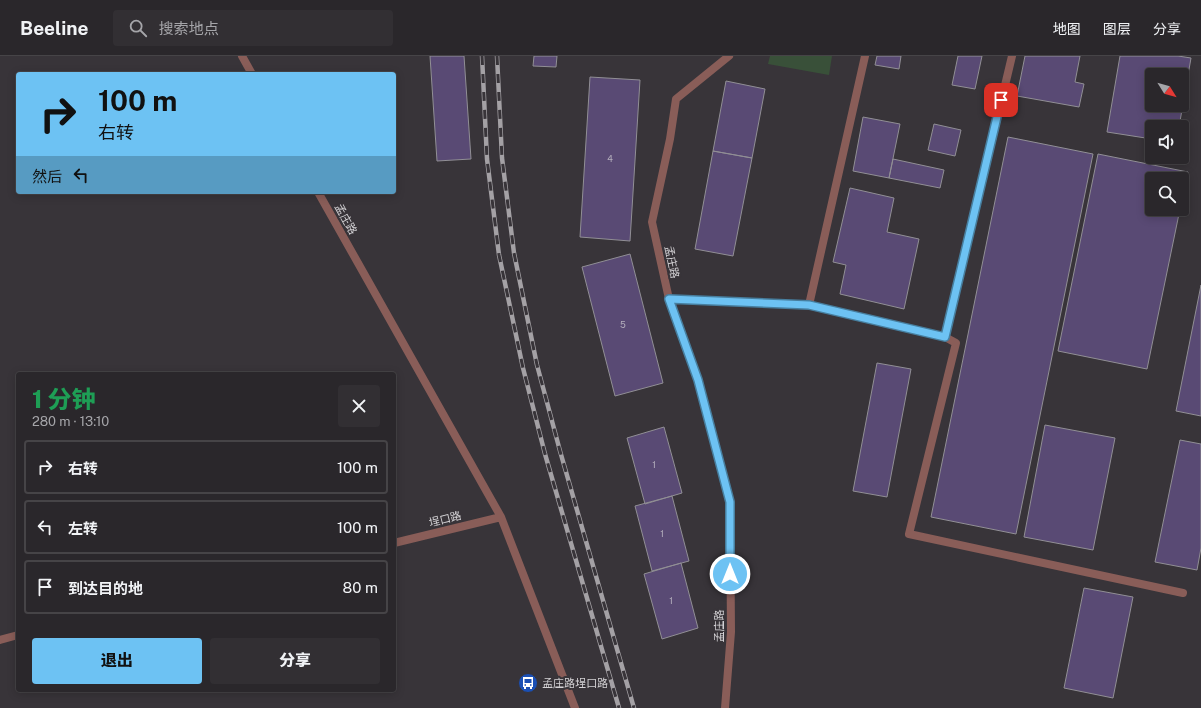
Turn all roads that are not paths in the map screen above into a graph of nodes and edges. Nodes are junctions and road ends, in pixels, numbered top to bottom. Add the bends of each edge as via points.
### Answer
1 (242, 56) edge
2 (729, 56) edge
3 (865, 56) edge
4 (1012, 56) edge
5 (251, 72) edge
6 (319, 194) edge
7 (669, 299) junction
8 (809, 305) junction
9 (945, 337) junction
10 (501, 517) junction
11 (396, 543) edge
12 (1183, 593) dead end
13 (16, 636) edge
14 (0, 640) edge
15 (575, 708) edge
16 (725, 708) edge

1 - 5 street
2 - 7 street, 孟庄路 via 676,99 652,222
3 - 8 street
4 - 9 street
6 - 10 street, 孟庄路
7 - 8 street
7 - 16 street, 孟庄路 via 698,380 730,502 731,632
8 - 9 street
9 - 12 street via 956,343 909,534
10 - 11 street, 埕口路
10 - 15 street, 孟庄路
13 - 14 street

